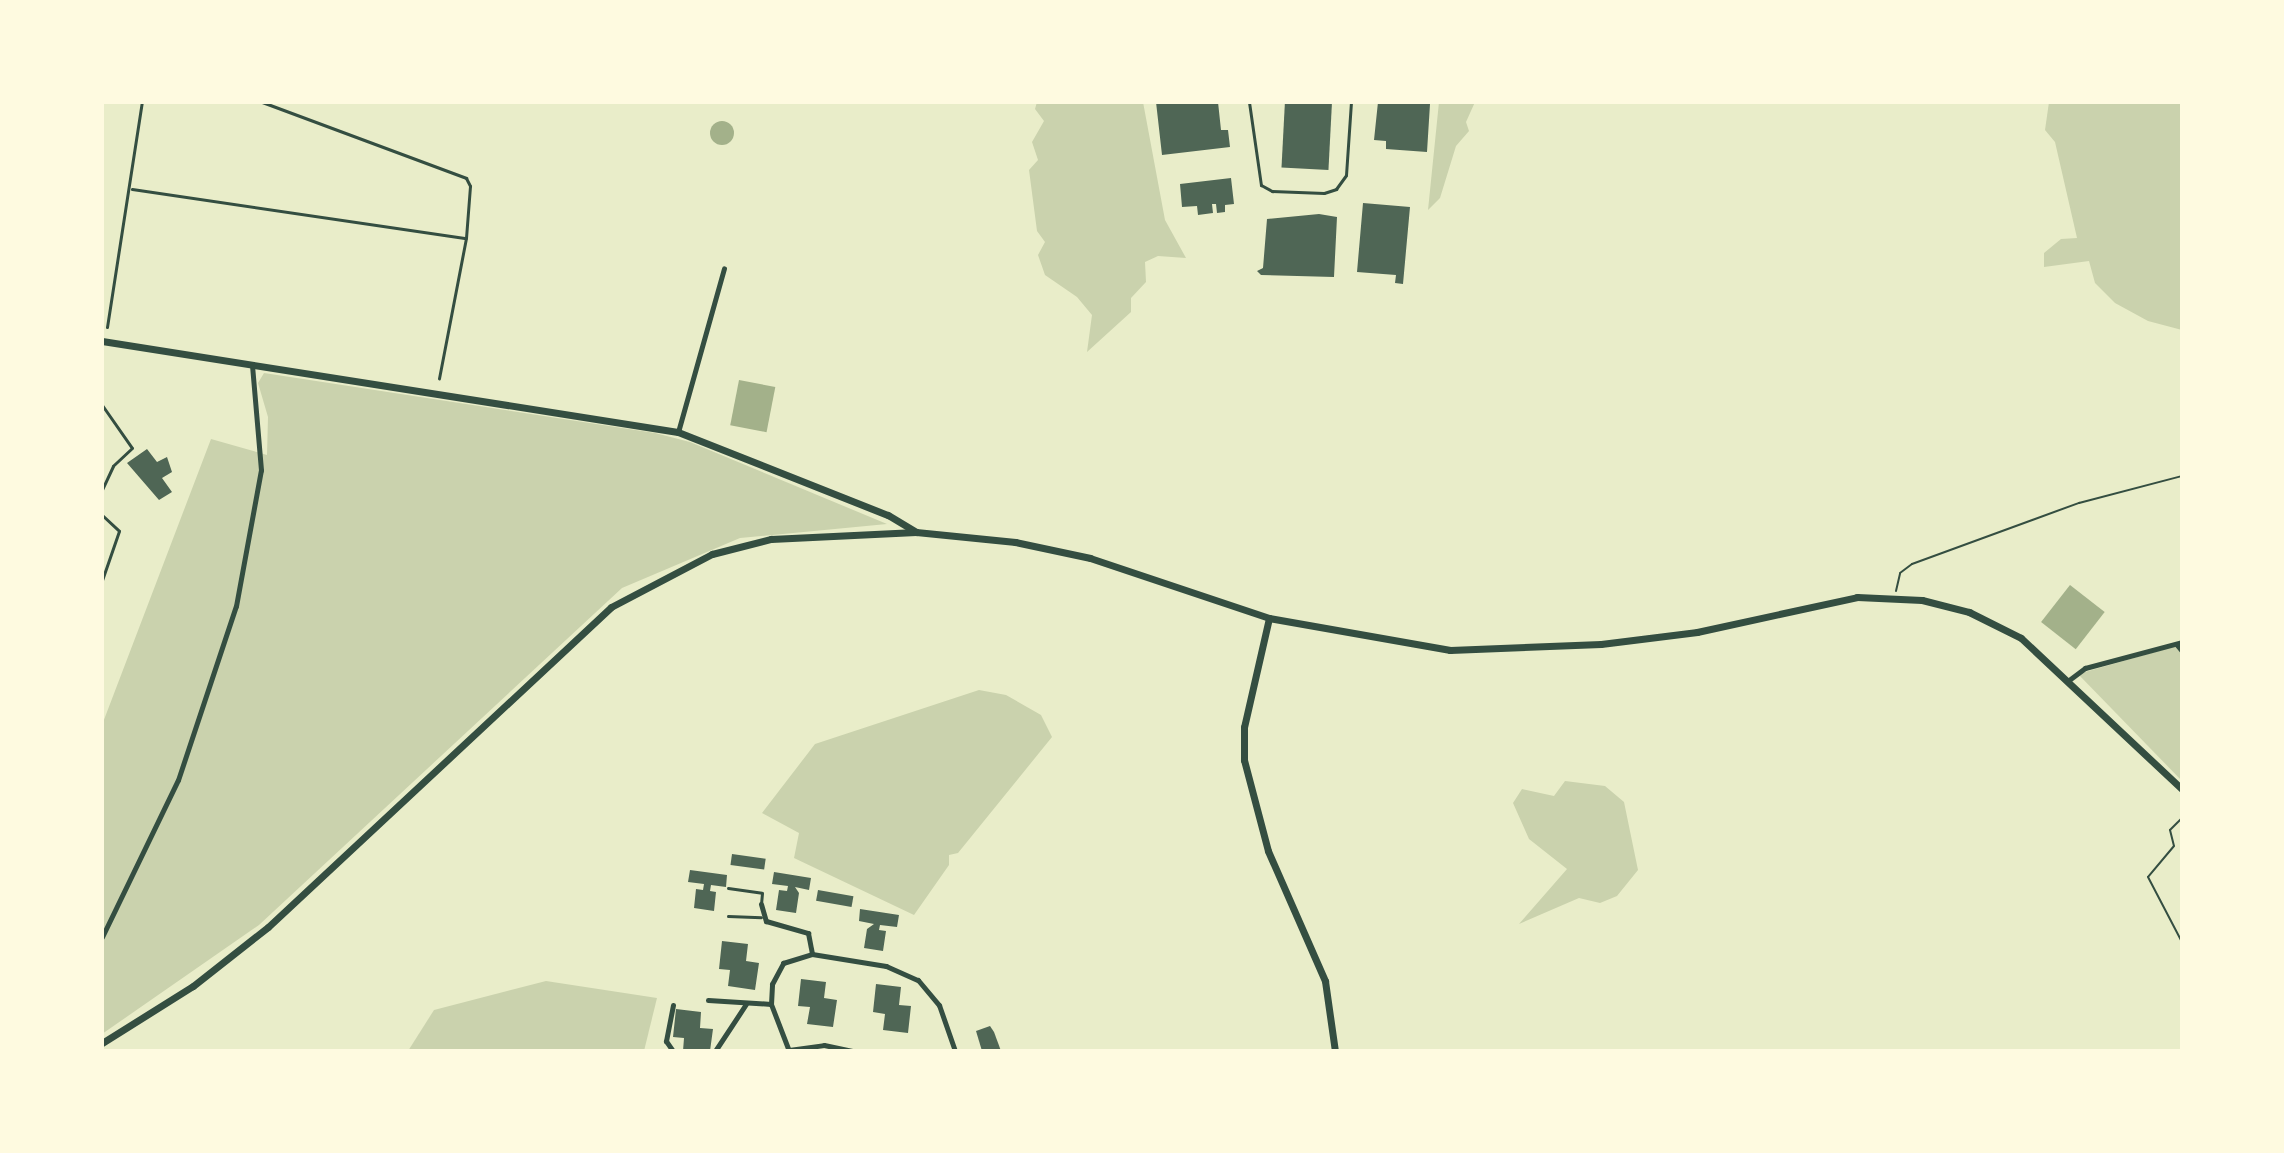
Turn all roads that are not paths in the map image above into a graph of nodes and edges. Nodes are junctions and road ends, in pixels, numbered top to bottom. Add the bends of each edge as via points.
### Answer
1 (142, 102) edge
2 (262, 102) edge
3 (1249, 102) edge
4 (1351, 102) edge
5 (132, 189) junction
6 (466, 238) junction
7 (724, 268) dead end
8 (107, 327) dead end
9 (102, 341) edge
10 (252, 365) junction
11 (439, 378) dead end
12 (102, 405) edge
13 (678, 432) junction
14 (102, 490) edge
15 (102, 515) edge
16 (916, 532) junction
17 (102, 580) edge
18 (1269, 618) junction
19 (2179, 643) edge
20 (2182, 651) edge
21 (2069, 680) junction
22 (2182, 789) edge
23 (728, 888) dead end
24 (761, 904) joint
25 (728, 916) dead end
26 (761, 917) junction
27 (102, 937) edge
28 (812, 954) junction
29 (708, 1000) dead end
30 (746, 1003) junction
31 (771, 1004) junction
32 (673, 1005) dead end
33 (102, 1043) edge
34 (789, 1050) edge
35 (673, 1051) edge
36 (715, 1051) edge
37 (853, 1051) edge
38 (954, 1051) edge
39 (1335, 1051) edge

1 - 5 lane
2 - 6 lane via 451,170 470,186
3 - 4 lane via 1261,185 1271,191 1324,193 1336,189 1346,175
5 - 6 lane
5 - 8 lane
6 - 11 lane
7 - 13 street
9 - 10 street
10 - 13 street
10 - 27 street via 261,470 236,606 178,780
12 - 14 lane via 132,448 113,466
13 - 16 street via 888,515
15 - 17 lane via 119,531
16 - 18 street via 994,538 1090,558
16 - 33 street via 753,542 712,554 638,589 568,645 268,927 193,986
18 - 21 street via 1398,645 1505,651 1697,632 1823,602 1895,596 1950,606 1987,620 2021,638
18 - 39 street via 1244,727 1244,760 1268,851 1325,981
19 - 20 street
19 - 21 street via 2085,668
21 - 22 street
23 - 24 lane via 762,893
24 - 26 street
25 - 26 lane
26 - 28 street via 806,932
28 - 31 street via 780,966
28 - 38 street via 886,966 918,980 939,1005
29 - 30 street
30 - 31 street
30 - 36 street
31 - 34 street
32 - 35 street via 666,1041
34 - 37 street via 824,1045

